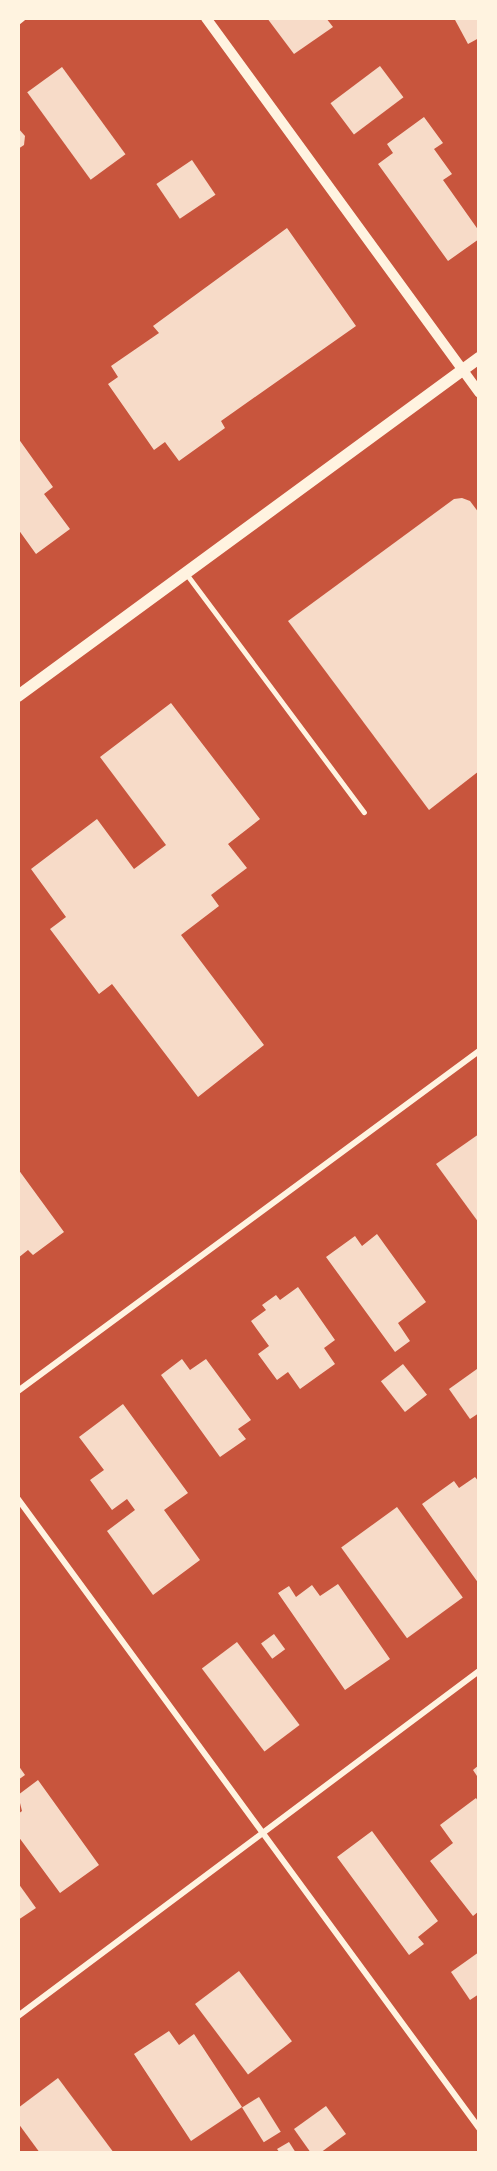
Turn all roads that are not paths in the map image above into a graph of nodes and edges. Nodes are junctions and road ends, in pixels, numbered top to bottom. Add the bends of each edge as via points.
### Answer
1 (23, 18) edge
2 (206, 18) edge
3 (18, 21) edge
4 (479, 358) edge
5 (462, 370) junction
6 (479, 393) edge
7 (186, 573) junction
8 (18, 696) edge
9 (364, 813) dead end
10 (479, 1051) edge
11 (18, 1391) edge
12 (18, 1499) edge
13 (479, 1671) edge
14 (262, 1834) junction
15 (18, 2016) edge
16 (479, 2128) edge

1 - 3 street
2 - 5 street
4 - 5 main road
5 - 6 street
5 - 7 main road
7 - 8 main road
7 - 9 lane
10 - 11 street
12 - 14 street
13 - 14 street
14 - 15 street
14 - 16 street

